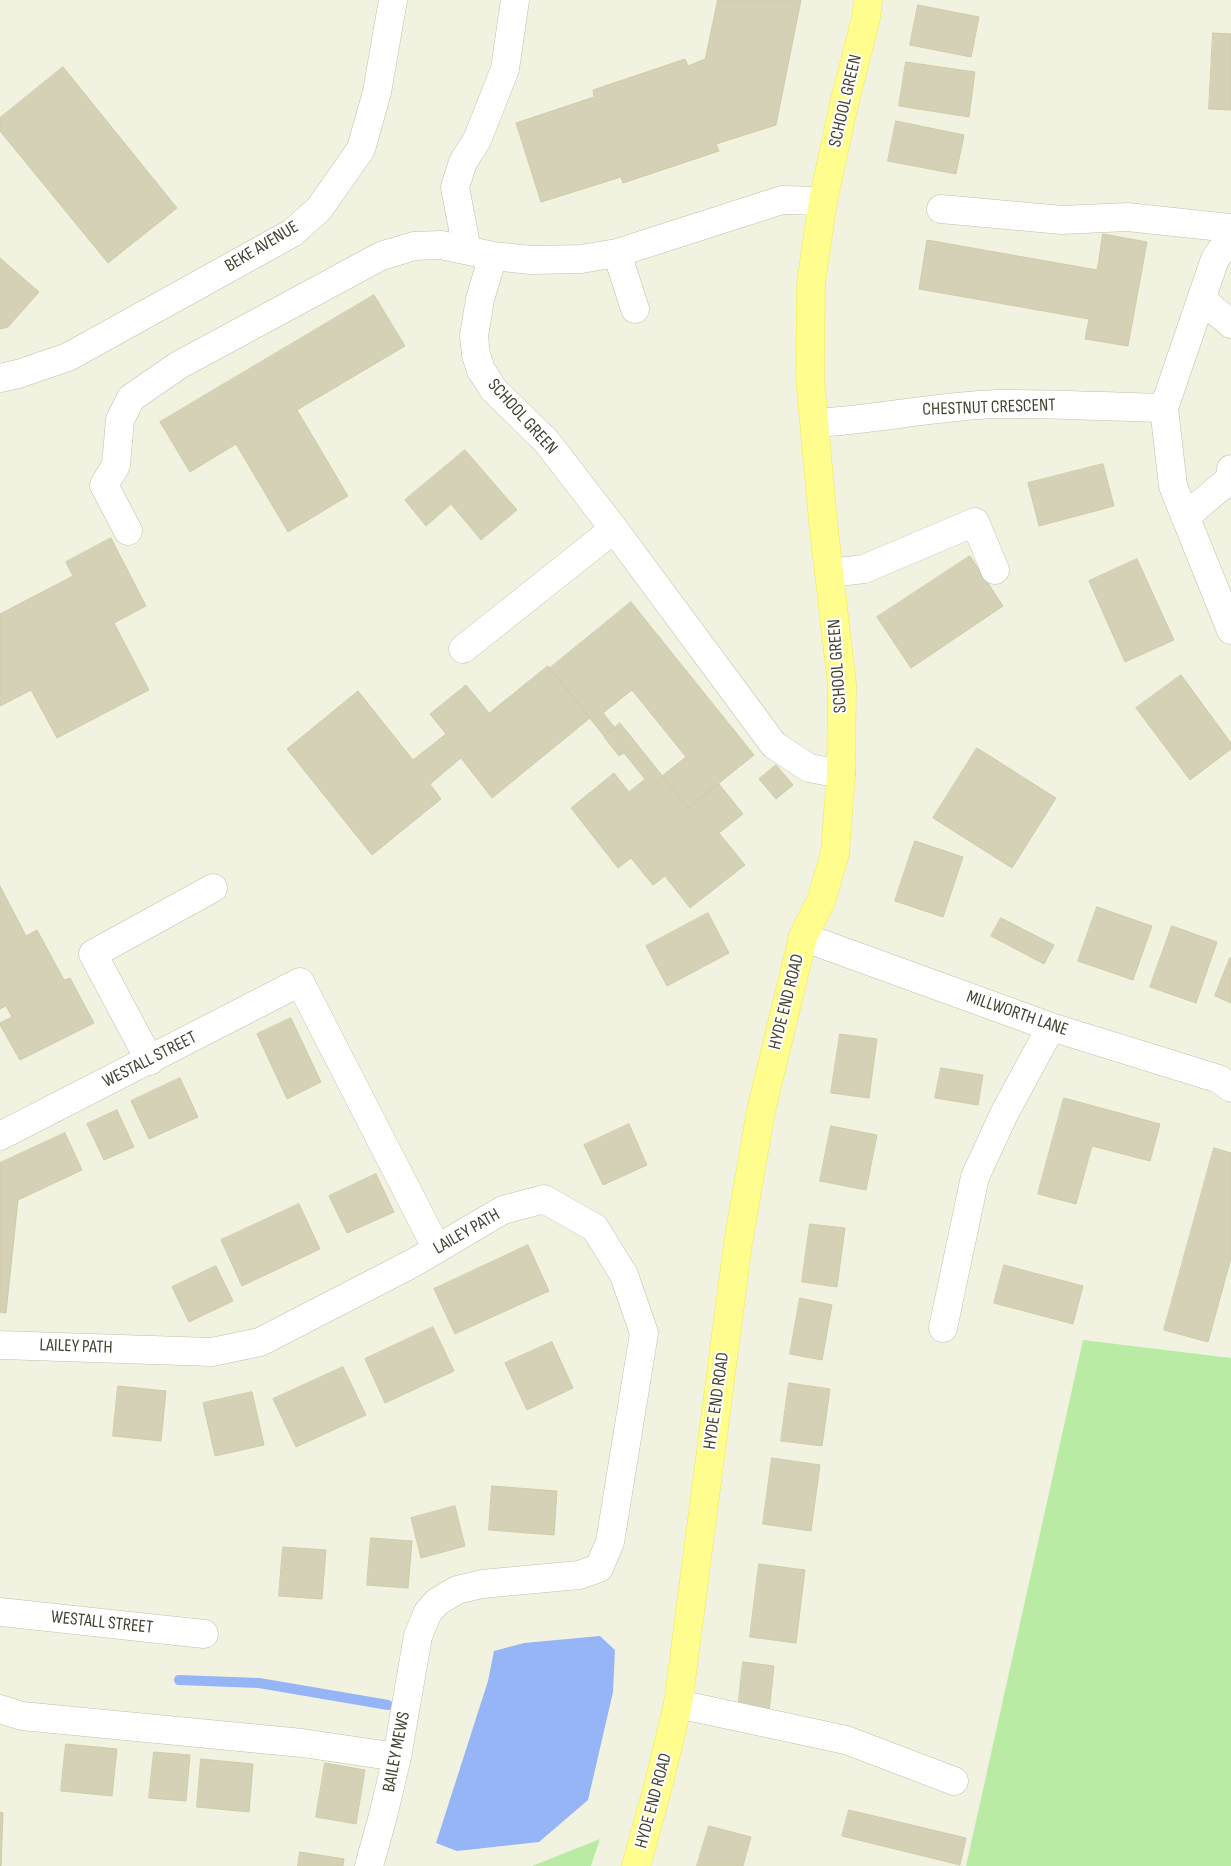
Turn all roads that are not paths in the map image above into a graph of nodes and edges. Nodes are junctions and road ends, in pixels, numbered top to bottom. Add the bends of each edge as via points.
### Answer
1 (393, 0) edge
2 (515, 0) edge
3 (868, 0) edge
4 (823, 201) junction
5 (941, 209) dead end
6 (1231, 228) edge
7 (1231, 236) edge
8 (617, 252) junction
9 (480, 253) junction
10 (1201, 299) junction
11 (635, 309) dead end
12 (1231, 324) edge
13 (0, 378) edge
14 (1164, 408) junction
15 (815, 423) junction
16 (1231, 469) edge
17 (1185, 517) junction
18 (614, 529) junction
19 (128, 531) dead end
20 (995, 570) dead end
21 (830, 573) junction
22 (1231, 630) edge
23 (463, 649) dead end
24 (841, 774) junction
25 (213, 888) dead end
26 (803, 937) junction
27 (1051, 1027) junction
28 (150, 1061) junction
29 (1231, 1088) edge
30 (0, 1136) edge
31 (437, 1249) junction
32 (943, 1328) dead end
33 (0, 1345) edge
34 (0, 1612) edge
35 (204, 1634) dead end
36 (418, 1636) joint
37 (678, 1704) junction
38 (0, 1709) edge
39 (397, 1757) junction
40 (954, 1781) dead end
41 (369, 1866) edge
42 (636, 1866) edge

1 - 13 street, BEKE AVENUE via 377,92 361,149 319,209 292,233 68,357
2 - 9 street via 505,69 455,187
3 - 4 main road, SCHOOL GREEN
4 - 8 street via 782,200
4 - 15 main road, SCHOOL GREEN via 811,283 810,378
5 - 6 street via 1062,220 1127,217
7 - 10 street via 1215,259
8 - 9 street via 580,259 531,260
8 - 11 street
9 - 18 street, SCHOOL GREEN via 480,299 474,336 481,370 494,390 547,442
9 - 19 street via 441,245 414,246 381,256 179,365 131,398 120,420 116,465 104,485
10 - 12 street
10 - 14 street
14 - 15 street, CHESTNUT CRESCENT via 997,404 925,409 852,421
14 - 17 street via 1173,486
15 - 21 main road, SCHOOL GREEN
16 - 17 street via 1230,478
17 - 22 street
18 - 23 street
18 - 24 street, SCHOOL GREEN via 774,745 808,768
20 - 21 street via 975,522 864,569
21 - 24 main road, SCHOOL GREEN via 842,685
24 - 26 main road, SCHOOL GREEN via 835,853 821,901
25 - 28 street via 93,954
26 - 27 street, MILLWORTH LANE
26 - 37 main road, HYDE END ROAD via 761,1112 738,1243
27 - 29 street, MILLWORTH LANE via 1219,1079
27 - 32 street via 1004,1114 975,1177
28 - 30 street, WESTALL STREET
28 - 31 street, WESTALL STREET via 300,982
31 - 33 street, LAILEY PATH via 260,1342 212,1352
31 - 36 street, LAILEY PATH via 503,1210 544,1199 595,1228 624,1275 644,1333 610,1542 599,1568 579,1575 482,1584 457,1590 437,1602 428,1612
34 - 35 street, WESTALL STREET
36 - 39 street, BAILEY MEWS
37 - 40 street via 846,1740
37 - 42 main road, HYDE END ROAD
38 - 39 street via 22,1716 302,1743
39 - 41 street, BAILEY MEWS

